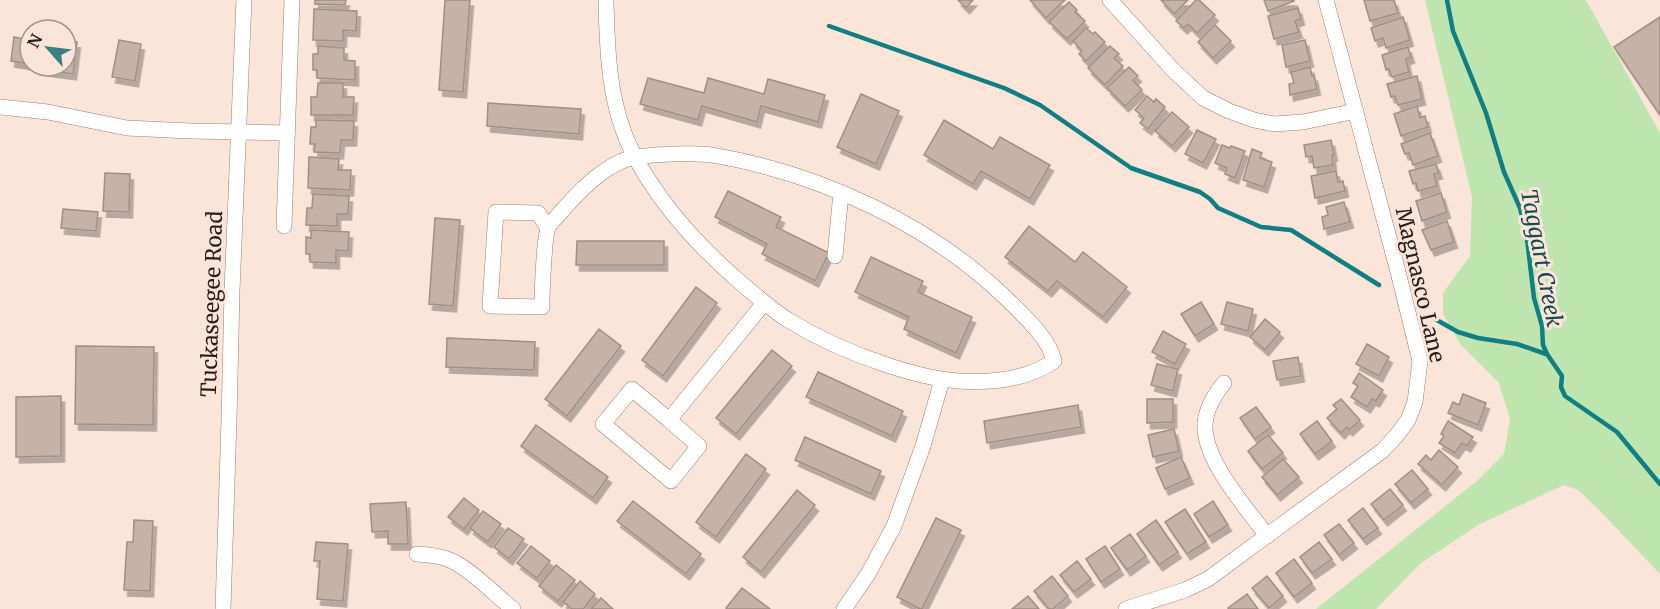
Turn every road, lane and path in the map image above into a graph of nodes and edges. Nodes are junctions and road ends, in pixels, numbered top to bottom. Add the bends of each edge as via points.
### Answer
1 (244, 0) edge
2 (292, 0) edge
3 (606, 0) edge
4 (1110, 0) edge
5 (1326, 0) edge
6 (0, 107) edge
7 (1356, 111) junction
8 (239, 133) junction
9 (287, 133) junction
10 (635, 157) junction
11 (841, 193) junction
12 (284, 226) dead end
13 (547, 227) junction
14 (835, 256) dead end
15 (764, 303) junction
16 (942, 380) junction
17 (1224, 383) dead end
18 (669, 420) junction
19 (1267, 536) junction
20 (417, 554) dead end
21 (223, 609) edge
22 (513, 609) edge
23 (844, 609) edge
24 (1126, 609) edge

1 - 8 street, Tuckaseegee Road
2 - 9 street
3 - 10 street via 611,80 626,140
4 - 7 street via 1203,98 1229,111 1274,123 1303,122
5 - 7 street, Magnasco Lane
6 - 8 street via 127,128
7 - 19 street, Magnasco Lane via 1420,361 1415,402 1408,420 1382,451
8 - 9 street
8 - 21 street, Tuckaseegee Road
9 - 12 street
10 - 11 street via 716,155 780,171
10 - 13 street via 597,177
10 - 15 street via 699,244
11 - 14 street
11 - 16 street via 921,233 962,260 1024,315 1052,350 1053,361 1041,370 995,381
13 - 13 street via 542,307 490,306 496,212 538,213
15 - 16 street via 837,346 915,375
15 - 18 street
16 - 23 street via 894,526
17 - 19 street via 1213,396 1205,424 1209,450
18 - 18 street via 699,446 671,481 603,424 632,390
19 - 24 street, Magnasco Lane via 1208,579
20 - 22 street via 455,562

